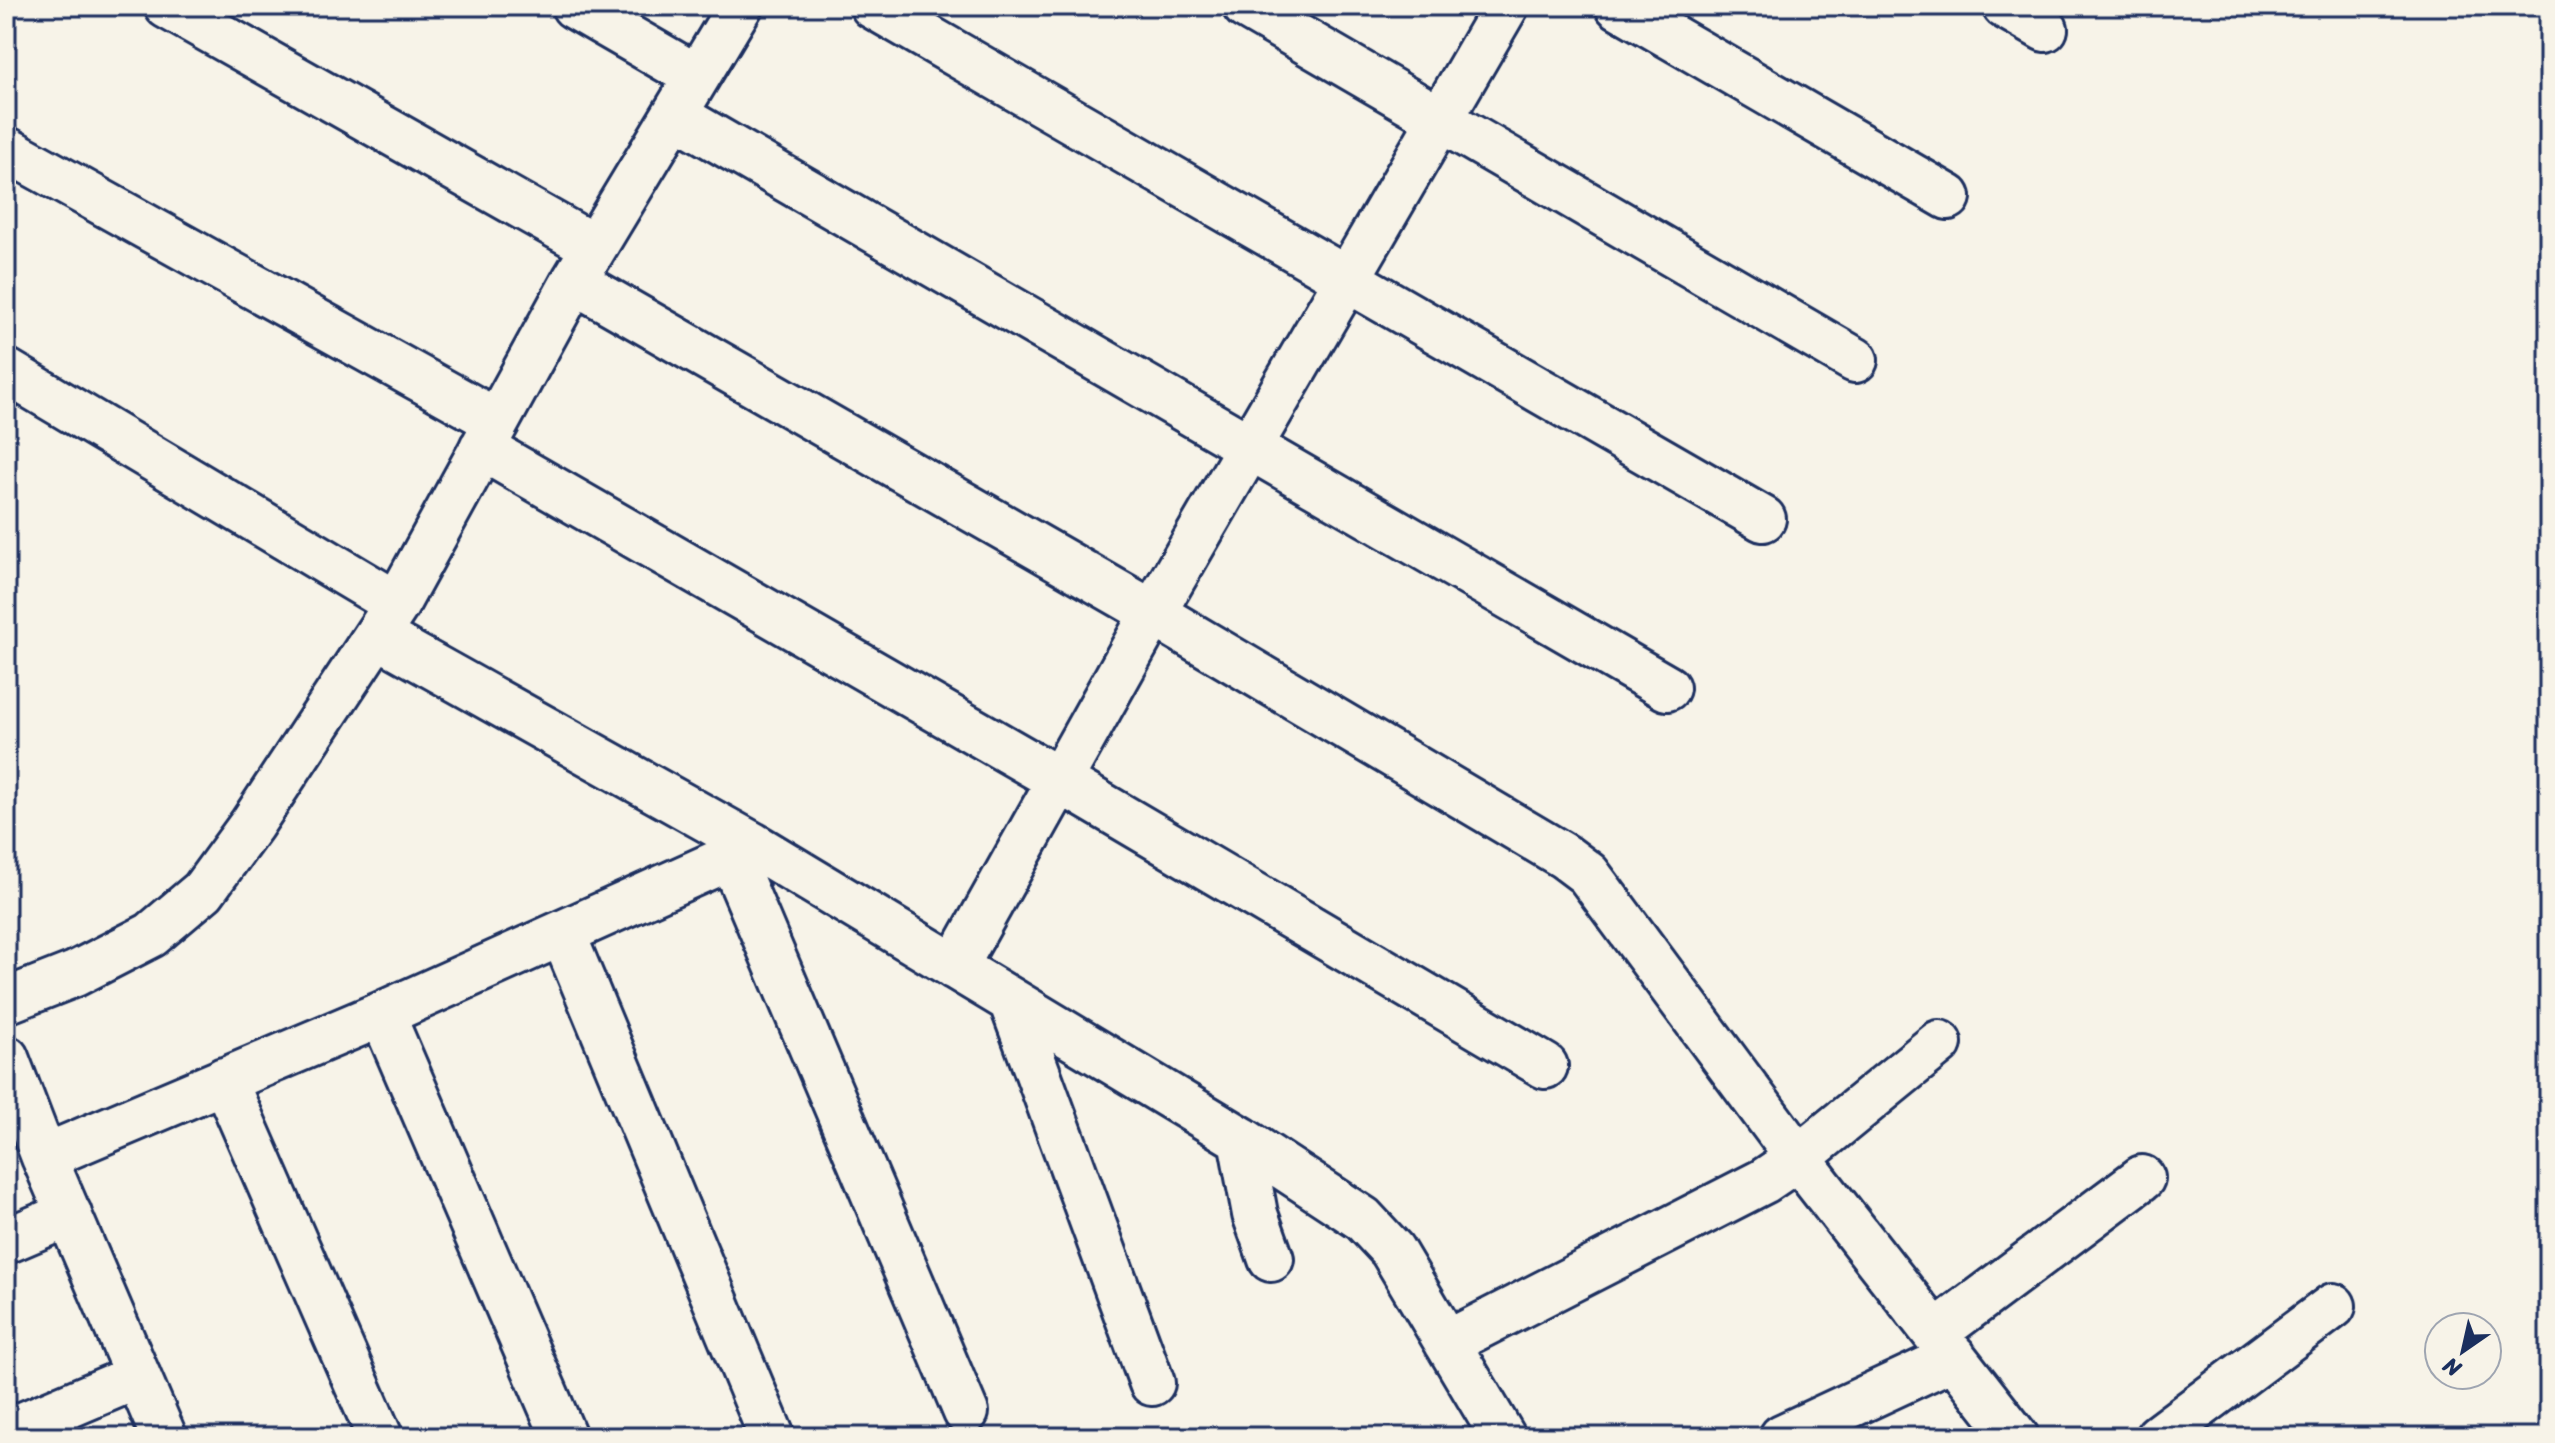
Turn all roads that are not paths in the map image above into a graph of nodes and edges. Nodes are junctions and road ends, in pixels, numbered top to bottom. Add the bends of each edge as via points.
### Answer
1 (167, 6) edge
2 (574, 6) edge
3 (740, 6) edge
4 (873, 6) edge
5 (1245, 6) edge
6 (1506, 6) edge
7 (1618, 6) edge
8 (2005, 6) edge
9 (2045, 29) dead end
10 (697, 77) junction
11 (675, 115) junction
12 (1441, 118) junction
13 (6, 149) edge
14 (1948, 197) dead end
15 (584, 264) junction
16 (1346, 277) junction
17 (1855, 360) dead end
18 (6, 371) edge
19 (489, 434) junction
20 (1250, 448) junction
21 (1763, 519) dead end
22 (1153, 613) junction
23 (387, 619) junction
24 (1667, 688) dead end
25 (1059, 780) junction
26 (742, 851) junction
27 (563, 934) junction
28 (955, 967) junction
29 (6, 1001) edge
30 (1012, 1003) junction
31 (382, 1014) junction
32 (1939, 1043) dead end
33 (6, 1058) edge
34 (1545, 1066) dead end
35 (224, 1080) junction
36 (1241, 1139) junction
37 (44, 1157) junction
38 (1798, 1158) junction
39 (2142, 1178) dead end
40 (69, 1214) junction
41 (6, 1241) edge
42 (1271, 1259) dead end
43 (2333, 1306) dead end
44 (1447, 1343) junction
45 (1944, 1345) junction
46 (138, 1376) junction
47 (1152, 1383) dead end
48 (966, 1412) dead end
49 (6, 1432) edge
50 (164, 1437) edge
51 (380, 1437) edge
52 (564, 1437) edge
53 (772, 1437) edge
54 (1503, 1437) edge
55 (1782, 1437) edge
56 (2016, 1437) edge
57 (2158, 1437) edge

1 - 15 street
2 - 10 street
3 - 10 street
4 - 16 street
5 - 12 street
6 - 12 street
7 - 14 street
8 - 9 street
10 - 11 street
11 - 15 street
11 - 20 street
12 - 16 street
12 - 17 street
13 - 19 street
15 - 19 street
15 - 22 street
16 - 20 street
16 - 21 street
18 - 23 street
19 - 23 street
19 - 25 street
20 - 22 street
20 - 24 street
22 - 25 street
22 - 38 street via 1588,874
23 - 26 street
23 - 29 street via 203,891 151,935 75,974
25 - 28 street
25 - 34 street
26 - 27 street
26 - 28 street
26 - 48 street
27 - 31 street
27 - 53 street
28 - 30 street
30 - 36 street
30 - 47 street
31 - 35 street
31 - 52 street
32 - 38 street
33 - 37 street
35 - 37 street
35 - 51 street
36 - 42 street via 1255,1214
36 - 44 street via 1363,1219 1392,1250
37 - 40 street
38 - 44 street via 1764,1181
38 - 45 street
39 - 45 street
40 - 41 street
40 - 46 street
43 - 57 street
44 - 54 street
45 - 55 street
45 - 56 street
46 - 49 street
46 - 50 street

